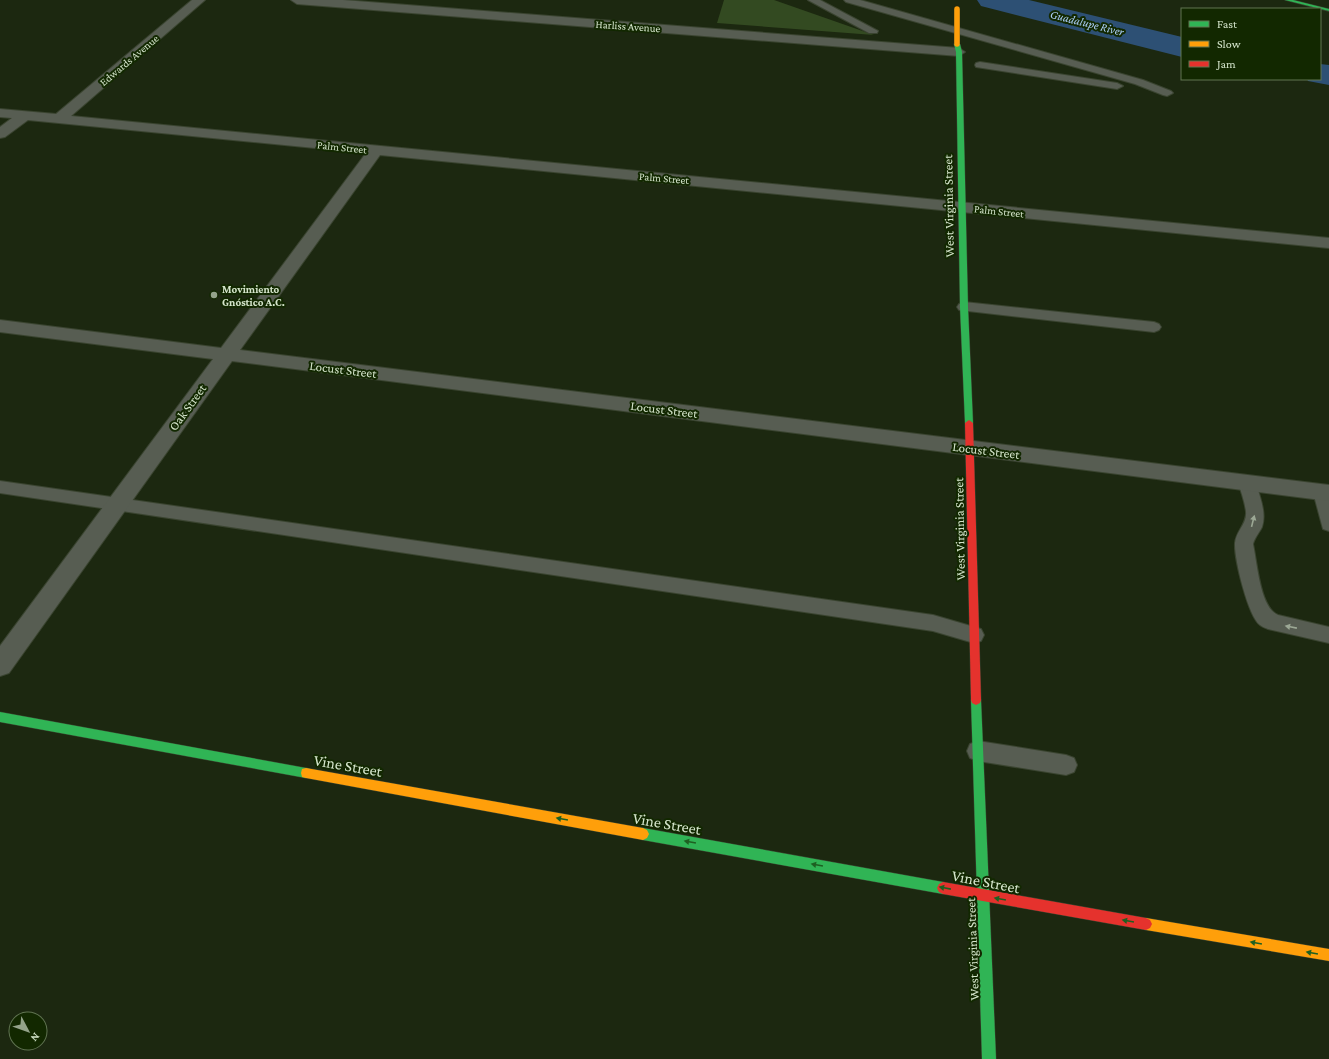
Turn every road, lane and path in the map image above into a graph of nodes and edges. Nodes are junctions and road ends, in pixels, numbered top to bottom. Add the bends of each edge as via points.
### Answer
1 (199, 0) edge
2 (297, 0) edge
3 (813, 0) edge
4 (849, 0) edge
5 (1287, 0) edge
6 (1305, 0) edge
7 (960, 3) edge
8 (1329, 5) edge
9 (1321, 8) edge
10 (873, 31) dead end
11 (958, 48) junction
12 (980, 65) dead end
13 (0, 113) edge
14 (24, 116) junction
15 (59, 120) junction
16 (0, 134) edge
17 (375, 151) junction
18 (961, 207) junction
19 (1329, 243) edge
20 (964, 307) junction
21 (0, 326) edge
22 (1154, 327) dead end
23 (226, 354) junction
24 (970, 448) junction
25 (1247, 482) junction
26 (0, 487) edge
27 (1325, 492) edge
28 (117, 504) junction
29 (1329, 524) edge
30 (974, 635) junction
31 (1329, 635) edge
32 (0, 665) edge
33 (0, 717) edge
34 (978, 751) junction
35 (1066, 765) dead end
36 (984, 896) junction
37 (1329, 956) edge
38 (989, 1059) edge

1 - 15 street, Edwards Avenue
2 - 11 street, Harliss Avenue
3 - 10 lane
4 - 12 lane via 1131,80 1167,93
5 - 9 main road
6 - 8 main road
7 - 11 main road, West Virginia Street, bridge
11 - 18 main road, West Virginia Street
13 - 14 street, Palm Street
14 - 15 street, Palm Street
14 - 16 street
15 - 17 street, Palm Street
17 - 18 street, Palm Street
17 - 23 street, Oak Street
18 - 19 street, Palm Street
18 - 20 main road, West Virginia Street
20 - 22 lane
20 - 24 main road, West Virginia Street
21 - 23 street, Locust Street
23 - 24 street, Locust Street
23 - 28 street, Oak Street
24 - 25 street, Locust Street
24 - 30 main road, West Virginia Street
25 - 27 street, Locust Street
31 -> 25 lane via 1275,623 1266,619 1261,612 1253,592 1244,544 1246,534 1253,526 1255,513
26 - 28 lane
27 - 29 lane
28 - 30 lane via 933,623
28 - 32 street, Oak Street
30 - 34 main road, West Virginia Street
36 -> 33 main road, Vine Street
34 - 35 lane
34 - 36 main road, West Virginia Street
37 -> 36 main road, Vine Street
36 - 38 main road, West Virginia Street

